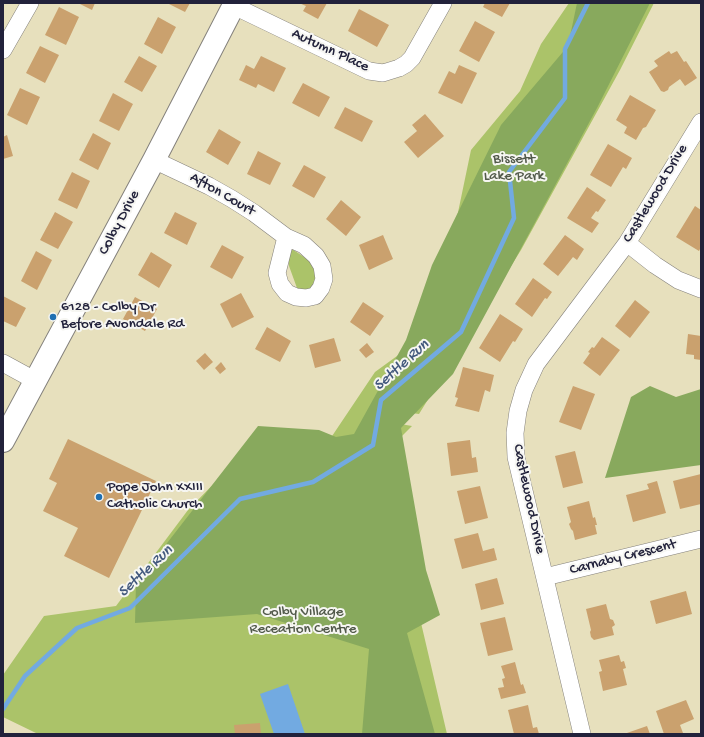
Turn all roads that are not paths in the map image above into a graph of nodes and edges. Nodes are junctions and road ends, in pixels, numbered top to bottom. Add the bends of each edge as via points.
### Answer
1 (30, 3) edge
2 (443, 3) edge
3 (235, 4) edge
4 (3, 50) edge
5 (701, 122) edge
6 (154, 160) junction
7 (286, 237) dead end
8 (627, 243) junction
9 (701, 289) edge
10 (3, 363) edge
11 (36, 381) junction
12 (3, 441) edge
13 (701, 539) edge
14 (545, 577) junction
15 (582, 734) edge

1 - 4 street
2 - 3 street, Autumn Place via 412,58 399,68 383,73 369,71
3 - 6 street, Colby Drive
5 - 8 street, Castlewood Drive
6 - 7 street, Afton Court via 232,199
6 - 11 street, Colby Drive
8 - 9 street via 678,280
8 - 14 street, Castlewood Drive via 536,364 518,410 515,433 516,457
10 - 11 street
11 - 12 street, Colby Drive
13 - 14 street, Carnaby Crescent
14 - 15 street, Castlewood Drive

